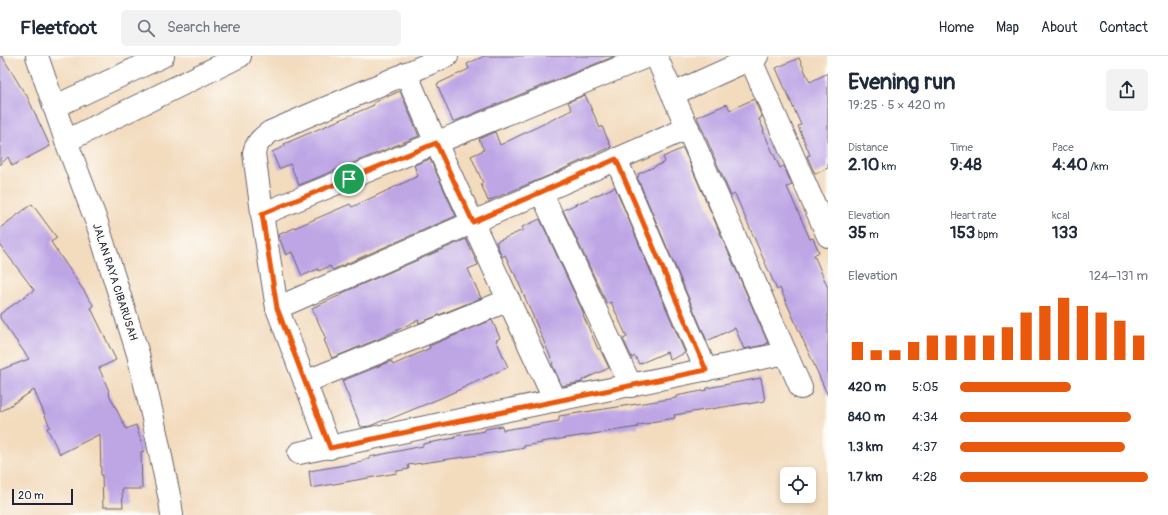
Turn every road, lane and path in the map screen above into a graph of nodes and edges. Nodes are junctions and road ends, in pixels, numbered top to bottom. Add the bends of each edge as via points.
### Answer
1 (37, 56) edge
2 (163, 56) edge
3 (240, 56) edge
4 (447, 56) edge
5 (648, 56) edge
6 (656, 56) edge
7 (752, 57) edge
8 (406, 74) junction
9 (673, 94) junction
10 (54, 107) junction
11 (688, 128) junction
12 (66, 141) junction
13 (436, 143) junction
14 (616, 159) junction
15 (541, 192) junction
16 (262, 214) junction
17 (473, 222) junction
18 (828, 236) edge
19 (509, 300) junction
20 (277, 308) junction
21 (786, 353) junction
22 (706, 370) junction
23 (305, 382) junction
24 (631, 386) junction
25 (801, 388) dead end
26 (555, 401) junction
27 (330, 448) junction
28 (299, 453) dead end
29 (172, 515) edge

1 - 10 street, JALAN RAYA CIBARUSAH
2 - 10 street
3 - 12 street
4 - 8 street
5 - 13 street
6 - 9 street
7 - 9 street
7 - 18 street
8 - 13 street
8 - 16 street via 264,136 254,153
9 - 11 street
10 - 12 street, JALAN RAYA CIBARUSAH
11 - 14 street
11 - 21 street
12 - 29 street, JALAN RAYA CIBARUSAH via 97,223 138,354
13 - 16 street
13 - 17 street
14 - 15 street
14 - 22 street
15 - 17 street
15 - 24 street
16 - 20 street
17 - 19 street
17 - 20 street
19 - 23 street
19 - 26 street
20 - 23 street
21 - 22 street
21 - 25 street
22 - 24 street
23 - 27 street
24 - 26 street
26 - 27 street
27 - 28 street

